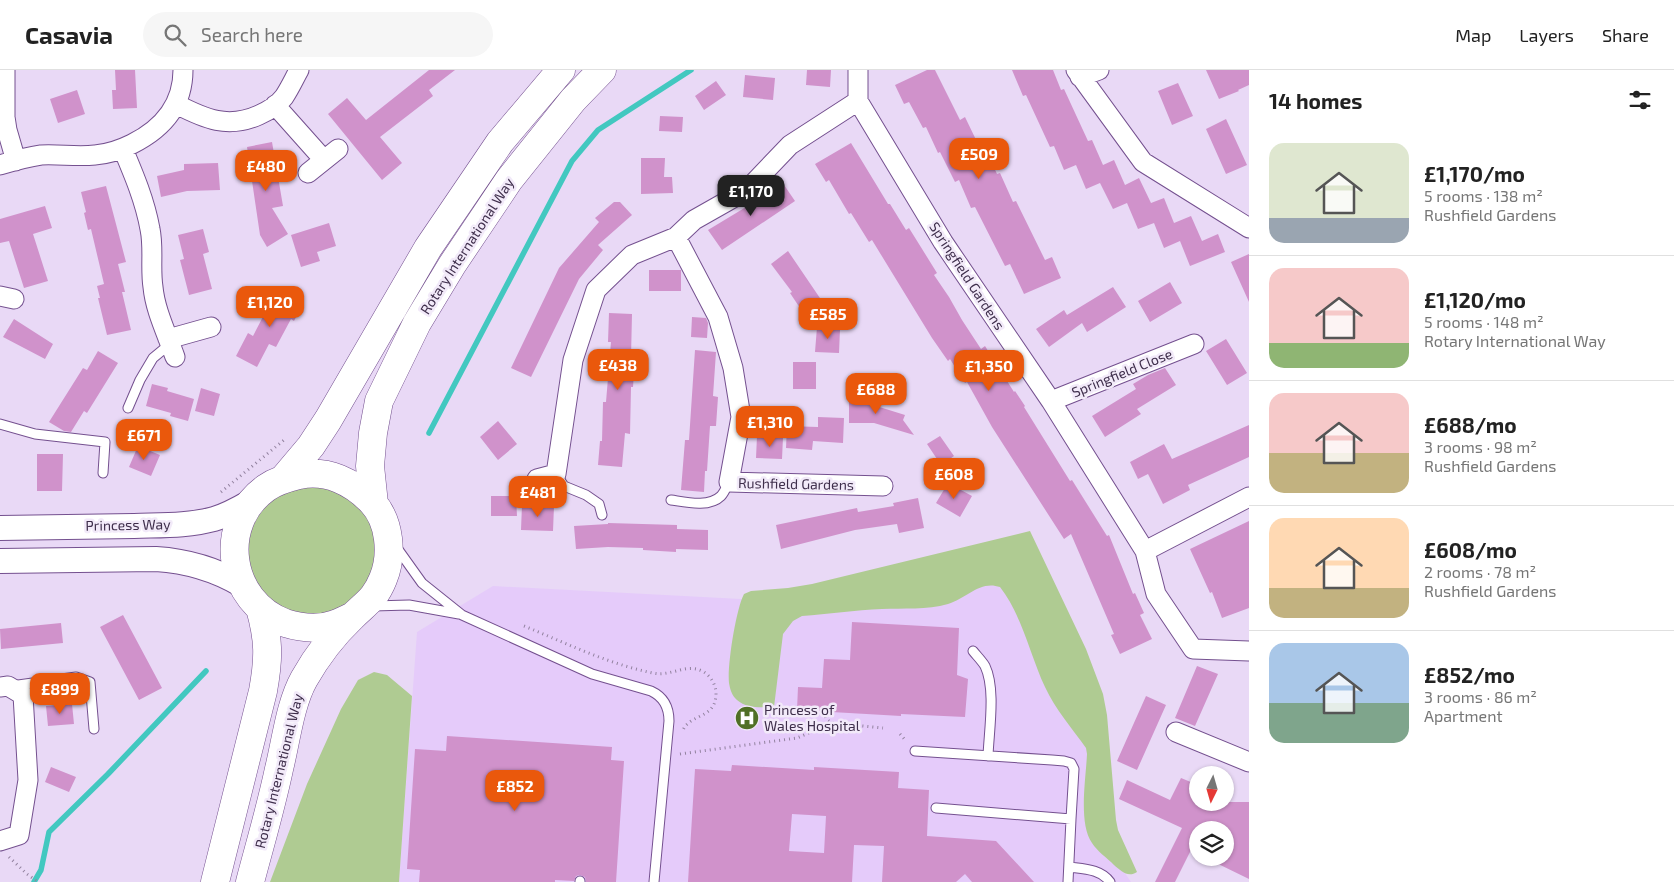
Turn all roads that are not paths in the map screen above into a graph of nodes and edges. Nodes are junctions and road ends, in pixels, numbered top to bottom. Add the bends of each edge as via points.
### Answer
1 (5, 70) edge
2 (183, 70) edge
3 (299, 70) edge
4 (561, 70) edge
5 (602, 70) edge
6 (858, 70) edge
7 (1099, 70) edge
8 (1078, 74) edge
9 (858, 101) junction
10 (176, 104) junction
11 (275, 105) junction
12 (123, 149) junction
13 (8, 163) edge
14 (308, 173) dead end
15 (1249, 228) edge
16 (676, 237) junction
17 (211, 327) dead end
18 (1194, 344) dead end
19 (171, 346) junction
20 (1051, 402) junction
21 (128, 408) dead end
22 (0, 424) edge
23 (103, 473) dead end
24 (556, 474) junction
25 (284, 478) junction
26 (537, 479) dead end
27 (729, 482) junction
28 (883, 486) dead end
29 (1249, 497) edge
30 (670, 500) dead end
31 (252, 501) junction
32 (374, 504) junction
33 (602, 515) dead end
34 (0, 528) edge
35 (387, 531) junction
36 (1144, 551) junction
37 (0, 561) edge
38 (242, 585) junction
39 (260, 608) junction
40 (359, 611) junction
41 (462, 615) junction
42 (973, 651) dead end
43 (1249, 651) edge
44 (4, 687) edge
45 (94, 729) dead end
46 (1176, 732) dead end
47 (915, 751) dead end
48 (988, 756) junction
49 (1249, 762) edge
50 (936, 808) dead end
51 (1071, 819) junction
52 (3, 848) edge
53 (1069, 867) junction
54 (215, 882) edge
55 (250, 882) edge
56 (654, 882) edge
57 (1068, 882) edge
58 (1110, 882) edge

1 - 13 street
2 - 10 street
3 - 11 street via 283,98
4 - 25 main road, Rotary International Way via 500,142 434,240 328,420
5 - 32 main road, Rotary International Way via 572,100 509,180 418,323 379,401 370,466
6 - 9 street
7 - 8 street
8 - 15 street via 1143,162
9 - 16 street via 790,146 747,190 694,220
9 - 20 street, Springfield Gardens via 943,242
10 - 11 street via 207,118 234,123 265,113
10 - 12 street via 170,116 153,132
11 - 14 street via 331,155
12 - 13 street via 95,156 41,156
12 - 19 street via 148,216 153,288
16 - 24 street via 632,255 596,290 573,360
16 - 27 street, Rushfield Gardens via 718,317 733,368 741,417
17 - 19 street
18 - 20 street, Springfield Close
19 - 21 lane via 153,358
20 - 36 street, Springfield Gardens
22 - 23 lane via 35,434 105,442
24 - 26 street
24 - 33 lane via 564,486 599,504
25 - 31 main road
25 - 32 main road via 308,473 333,476 356,487
27 - 28 street, Rushfield Gardens
27 - 30 lane via 721,496 710,502 694,504
29 - 36 street
31 - 34 street, Princess Way via 234,512 199,522
31 - 38 main road via 240,520 234,542 235,564
32 - 35 main road
35 - 40 main road via 387,571 378,590
35 - 41 lane via 422,583
36 - 43 street, Springfield Gardens via 1156,594 1192,649
37 - 38 street via 175,560 209,569
38 - 39 main road
39 - 40 main road via 285,623 315,628 334,625
39 - 54 main road via 268,642 263,691
40 - 41 lane via 409,605
40 - 55 main road, Rotary International Way via 328,644 303,682 289,725
41 - 56 lane via 592,674 651,691 664,702 669,721
42 - 48 lane via 984,664 989,680
44 - 45 lane via 76,677 90,682
44 - 52 street via 23,695 28,780 19,835
46 - 49 street
47 - 48 lane
48 - 51 lane via 1071,763 1074,769
50 - 51 lane
51 - 53 lane
53 - 57 lane
53 - 58 lane via 1098,872

